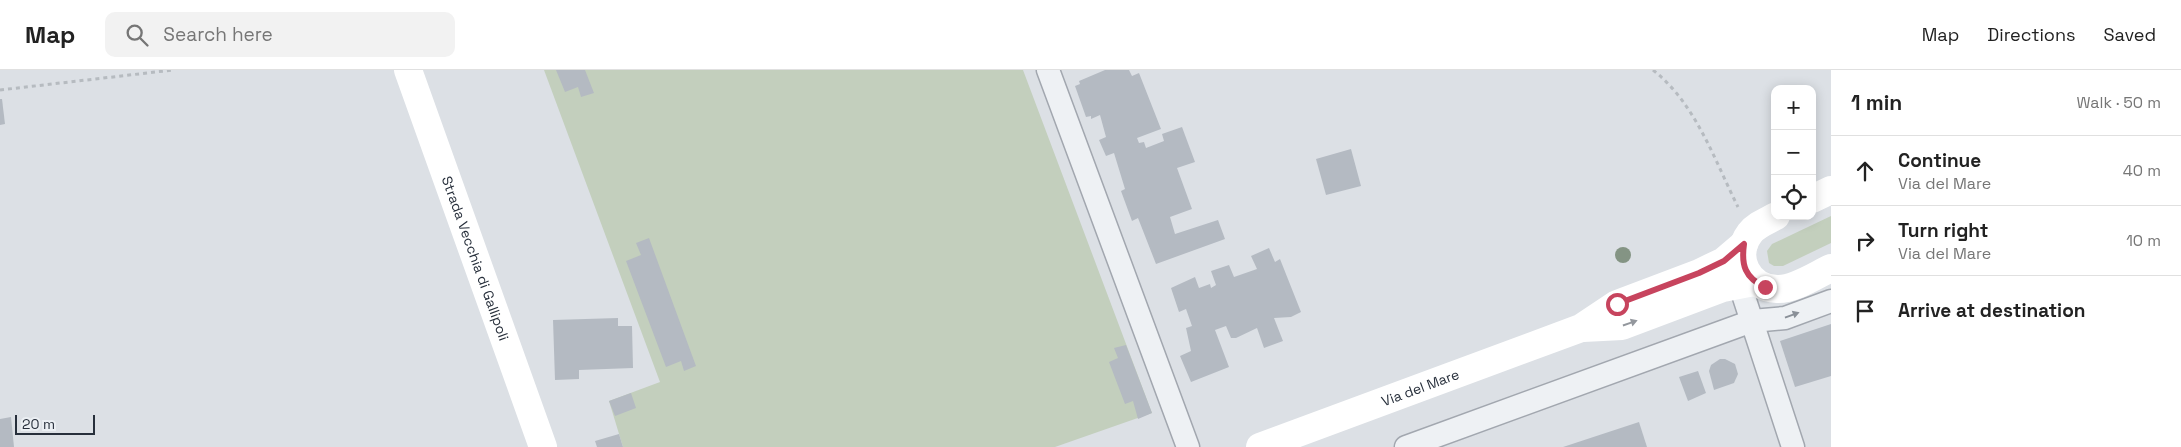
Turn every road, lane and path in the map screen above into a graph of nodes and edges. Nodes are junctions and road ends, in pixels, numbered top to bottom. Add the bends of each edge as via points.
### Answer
1 (173, 70) edge
2 (408, 70) edge
3 (1048, 70) edge
4 (1653, 70) edge
5 (0, 90) edge
6 (1831, 190) edge
7 (1816, 197) edge
8 (1771, 218) edge
9 (1747, 238) junction
10 (1831, 268) edge
11 (1747, 283) junction
12 (1831, 301) edge
13 (1752, 321) junction
14 (1582, 328) junction
15 (1410, 446) edge
16 (543, 447) edge
17 (1188, 447) edge
18 (1260, 447) edge
19 (1793, 447) edge

1 - 5 path
2 - 16 main road, Strada Vecchia di Gallipoli
3 - 17 street
4 - 9 path via 1680,95 1693,117
6 - 7 main road
8 - 9 main road, Via del Mare via 1760,224
9 - 11 main road via 1742,257
9 - 14 main road, Via del Mare via 1724,261 1617,304
10 - 11 main road, Via del Mare via 1778,289
11 - 13 street
14 -> 11 main road, Via del Mare via 1622,326 1723,288
13 -> 12 street via 1785,318
13 - 15 street
13 - 19 street
14 - 18 main road, Via del Mare

